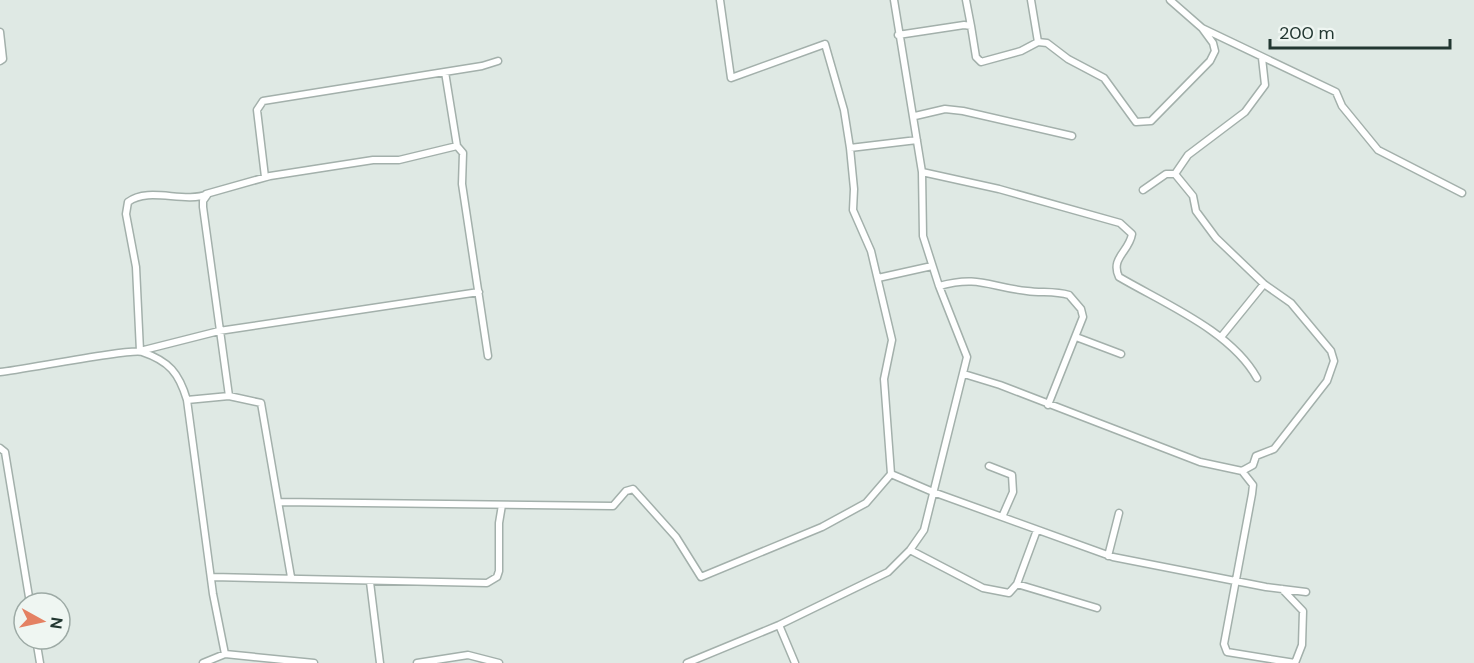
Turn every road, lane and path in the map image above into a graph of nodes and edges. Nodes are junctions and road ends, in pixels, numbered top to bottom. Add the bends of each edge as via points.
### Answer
1 (720, 0) edge
2 (894, 0) edge
3 (966, 0) edge
4 (1031, 0) edge
5 (1170, 0) edge
6 (971, 26) junction
7 (1202, 28) junction
8 (0, 32) edge
9 (898, 35) junction
10 (1038, 42) junction
11 (1262, 58) junction
12 (0, 61) edge
13 (498, 61) dead end
14 (445, 72) junction
15 (915, 116) junction
16 (1072, 136) dead end
17 (917, 140) junction
18 (457, 146) junction
19 (850, 148) junction
20 (922, 172) junction
21 (1175, 174) junction
22 (265, 177) junction
23 (1143, 190) dead end
24 (1462, 193) dead end
25 (208, 194) junction
26 (932, 266) junction
27 (878, 278) junction
28 (1264, 284) junction
29 (939, 286) junction
30 (479, 292) junction
31 (219, 331) junction
32 (1076, 337) junction
33 (1221, 337) junction
34 (140, 351) junction
35 (1120, 354) dead end
36 (488, 356) dead end
37 (0, 372) edge
38 (964, 374) junction
39 (1257, 378) dead end
40 (229, 396) junction
41 (187, 400) junction
42 (1048, 405) junction
43 (0, 447) edge
44 (989, 466) dead end
45 (1242, 471) junction
46 (891, 474) junction
47 (933, 492) junction
48 (279, 502) junction
49 (502, 505) junction
50 (1119, 513) dead end
51 (1002, 517) junction
52 (1037, 530) junction
53 (910, 550) junction
54 (1108, 556) junction
55 (212, 577) junction
56 (291, 577) junction
57 (370, 582) junction
58 (1237, 582) junction
59 (1017, 584) junction
60 (1282, 589) junction
61 (28, 591) edge
62 (1306, 592) dead end
63 (1097, 608) dead end
64 (779, 625) junction
65 (225, 654) junction
66 (203, 663) edge
67 (314, 663) edge
68 (380, 663) edge
69 (417, 663) edge
70 (499, 663) edge
71 (687, 663) edge
72 (795, 663) edge
73 (1295, 663) edge

1 - 19 street via 731,78 825,44 844,110
2 - 9 street
3 - 6 street
4 - 10 street
5 - 7 street
6 - 9 street
6 - 10 street via 976,57 981,62
7 - 10 street via 1214,43 1210,61 1151,121 1136,122 1104,78 1047,43
7 - 11 street
8 - 12 street
9 - 15 street
11 - 21 street via 1265,85 1252,103 1188,155
11 - 24 street via 1336,92 1342,106 1378,150
13 - 14 street
14 - 18 street
14 - 22 street via 263,101 257,110
15 - 16 street via 945,109 963,111
15 - 17 street
17 - 19 street
17 - 20 street
18 - 22 street via 399,160 373,160
18 - 30 street via 463,153 462,184
19 - 27 street via 853,210
20 - 26 street via 923,236
20 - 33 street via 999,189 1120,224 1132,234 1130,244 1116,262 1119,278
21 - 23 street via 1166,174
21 - 28 street via 1193,196 1196,211 1216,238
22 - 25 street
25 - 31 street via 202,201
25 - 34 street via 193,199 138,196 128,202
26 - 27 street
26 - 29 street
27 - 46 street via 892,340 884,379
28 - 33 street
28 - 45 street via 1291,303 1318,333 1334,361 1327,381 1274,449 1256,456 1253,465
29 - 32 street via 977,280 1069,295 1083,317
29 - 38 street via 967,357
30 - 31 street
30 - 36 street
31 - 34 street
31 - 40 street
32 - 35 street
32 - 42 street
33 - 39 street via 1249,363
34 - 37 street
34 - 41 street via 174,369
38 - 42 street
38 - 47 street
40 - 41 street
40 - 48 street via 261,403
41 - 55 street
42 - 45 street via 1200,462
43 - 61 street via 5,452
44 - 51 street via 1012,475 1012,492
45 - 58 street via 1253,485
46 - 47 street
46 - 49 street via 866,503 822,527 700,578 676,537 633,489 613,506
47 - 51 street
47 - 53 street via 924,531
48 - 49 street
48 - 56 street
49 - 57 street via 499,571 494,579 487,583
50 - 54 street
51 - 52 street
52 - 54 street
52 - 59 street
53 - 59 street via 983,588 1009,593
53 - 64 street via 888,572
54 - 58 street
55 - 56 street
55 - 65 street
56 - 57 street
57 - 68 street
58 - 60 street
58 - 73 street via 1224,644 1227,652
59 - 63 street
60 - 62 street
60 - 73 street via 1303,610 1302,645
64 - 71 street
64 - 72 street
65 - 66 street
65 - 67 street
69 - 70 street via 468,655

